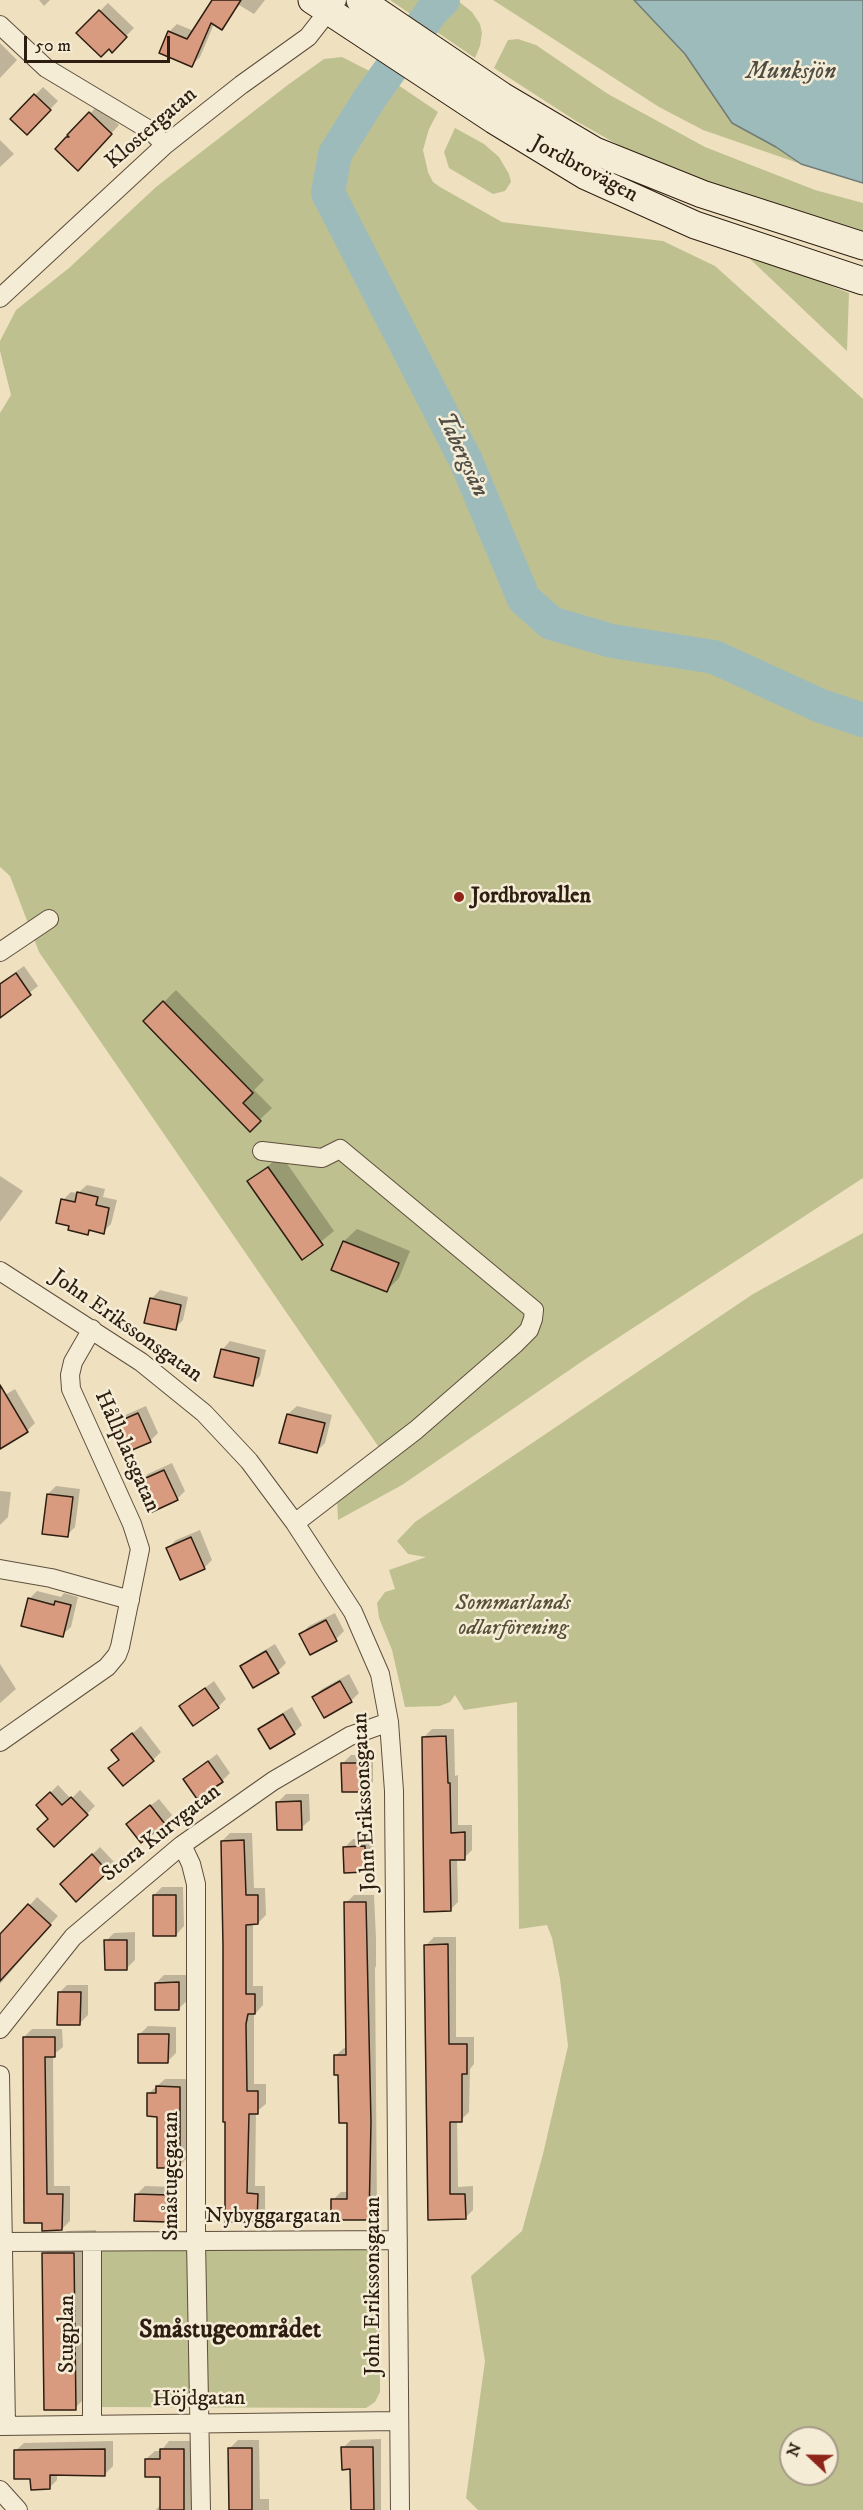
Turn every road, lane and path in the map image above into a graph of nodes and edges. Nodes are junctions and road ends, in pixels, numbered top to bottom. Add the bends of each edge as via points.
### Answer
1 (325, 4) edge
2 (370, 7) edge
3 (0, 26) edge
4 (434, 65) junction
5 (165, 145) junction
6 (863, 246) edge
7 (863, 281) edge
8 (0, 298) edge
9 (49, 919) dead end
10 (0, 952) edge
11 (262, 1151) dead end
12 (0, 1272) edge
13 (92, 1329) junction
14 (295, 1523) junction
15 (0, 1569) edge
16 (130, 1600) junction
17 (389, 1722) junction
18 (0, 1742) edge
19 (182, 1845) junction
20 (0, 2029) edge
21 (0, 2075) edge
22 (398, 2240) junction
23 (196, 2241) junction
24 (3, 2242) junction
25 (92, 2243) junction
26 (399, 2421) junction
27 (200, 2423) junction
28 (3, 2425) edge
29 (92, 2425) junction
30 (0, 2490) edge
31 (18, 2510) edge
32 (201, 2510) edge
33 (400, 2510) edge

1 - 4 main road, Jordbrovägen via 367,37
1 - 5 street, Klostergatan via 308,37
2 - 4 main road, Jordbrovägen
3 - 5 street via 46,68 152,131
4 - 6 main road, Jordbrovägen via 502,96 595,151 702,194
4 - 7 main road, Jordbrovägen via 586,176 695,225
5 - 8 street, Klostergatan
9 - 10 street
11 - 14 street via 322,1158 340,1149 534,1310 529,1330 515,1344 416,1430
12 - 13 street, John Erikssonsgatan
13 - 14 street, John Erikssonsgatan via 204,1413 249,1461
13 - 16 street, Hållplatsgatan via 72,1362 69,1375 71,1389 136,1534 140,1549
14 - 17 street, John Erikssonsgatan via 362,1630 380,1674
15 - 16 street via 51,1578
16 - 18 street, Hållplatsgatan via 120,1647 107,1667
17 - 19 street, Stora Kurvgatan via 350,1736 273,1781
17 - 22 street, John Erikssonsgatan via 394,1791
19 - 20 street, Stora Kurvgatan via 73,1937
19 - 23 street, Småstugegatan via 196,1884
21 - 24 street
22 - 23 street, Nybyggargatan
22 - 26 street, John Erikssonsgatan
23 - 25 street, Nybyggargatan
23 - 27 street, Småstugegatan
24 - 25 street, Nybyggargatan
24 - 28 street
25 - 29 street, Stugplan
26 - 27 street, Höjdgatan
26 - 33 street, John Erikssonsgatan
27 - 29 street, Höjdgatan
27 - 32 street, Småstugegatan
28 - 29 street, Höjdgatan
30 - 31 street

